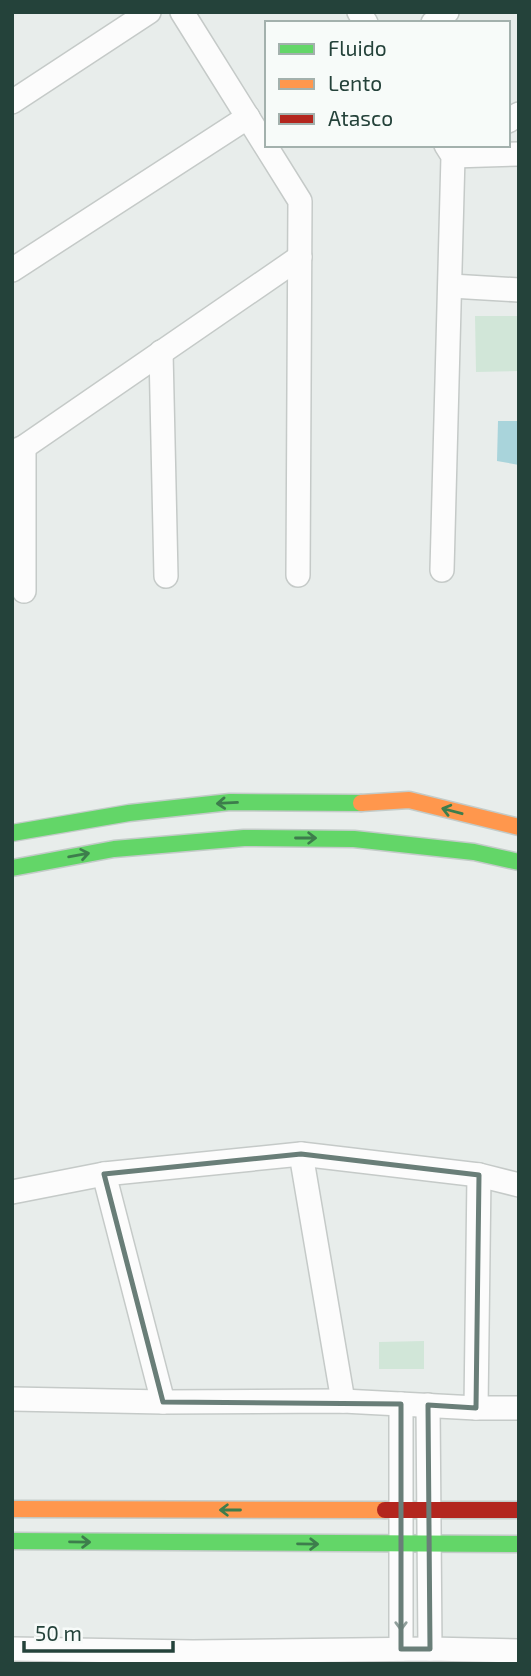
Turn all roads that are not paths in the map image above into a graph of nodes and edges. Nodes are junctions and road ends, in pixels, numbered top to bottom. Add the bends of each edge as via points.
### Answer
1 (149, 12) edge
2 (182, 12) edge
3 (12, 102) edge
4 (248, 117) junction
5 (265, 144) edge
6 (267, 147) edge
7 (456, 149) edge
8 (519, 154) edge
9 (300, 257) junction
10 (12, 270) edge
11 (451, 286) junction
12 (519, 290) edge
13 (161, 352) junction
14 (18, 450) edge
15 (442, 570) dead end
16 (298, 575) dead end
17 (166, 576) dead end
18 (24, 591) dead end
19 (519, 827) edge
20 (17, 829) edge
21 (519, 862) edge
22 (12, 868) edge
23 (301, 1154) junction
24 (104, 1174) junction
25 (479, 1175) junction
26 (519, 1185) edge
27 (12, 1192) edge
28 (12, 1399) edge
29 (343, 1401) junction
30 (163, 1402) junction
31 (401, 1404) junction
32 (428, 1405) junction
33 (476, 1408) junction
34 (519, 1408) edge
35 (12, 1509) edge
36 (401, 1510) junction
37 (519, 1510) edge
38 (429, 1511) junction
39 (12, 1541) edge
40 (519, 1544) edge
41 (400, 1545) junction
42 (430, 1545) junction
43 (12, 1649) edge
44 (401, 1649) junction
45 (430, 1649) junction
46 (282, 1651) junction
47 (519, 1651) edge
48 (55, 1656) edge
49 (476, 1657) edge
50 (199, 1658) edge
51 (258, 1664) edge

1 - 3 street
2 - 4 street
4 - 5 street
4 - 10 street
6 - 9 street via 300,201
7 - 8 street
7 - 11 street
9 - 13 street
9 - 16 street
11 - 12 street
11 - 15 street
13 - 14 street
13 - 17 street
14 - 18 street
19 -> 20 street via 409,800 230,802
22 -> 21 street via 114,849 244,838 354,839 474,852
23 - 24 street
23 - 25 street
23 - 29 street
24 - 27 street
24 - 30 street
25 - 26 street
25 - 33 street
28 - 30 street
29 - 30 street
29 - 31 street
31 - 32 street
31 - 36 street
32 - 33 street
32 - 38 street
33 - 34 street
36 -> 35 street
36 - 38 street
36 - 41 street
37 - 38 street
38 - 42 street
39 -> 41 street
40 - 42 street
41 - 42 street
41 -> 44 street
42 - 45 street
43 - 48 street
44 - 45 street
44 - 46 street
45 - 49 street
46 - 50 street
46 - 51 street
47 - 49 street
48 - 50 street

